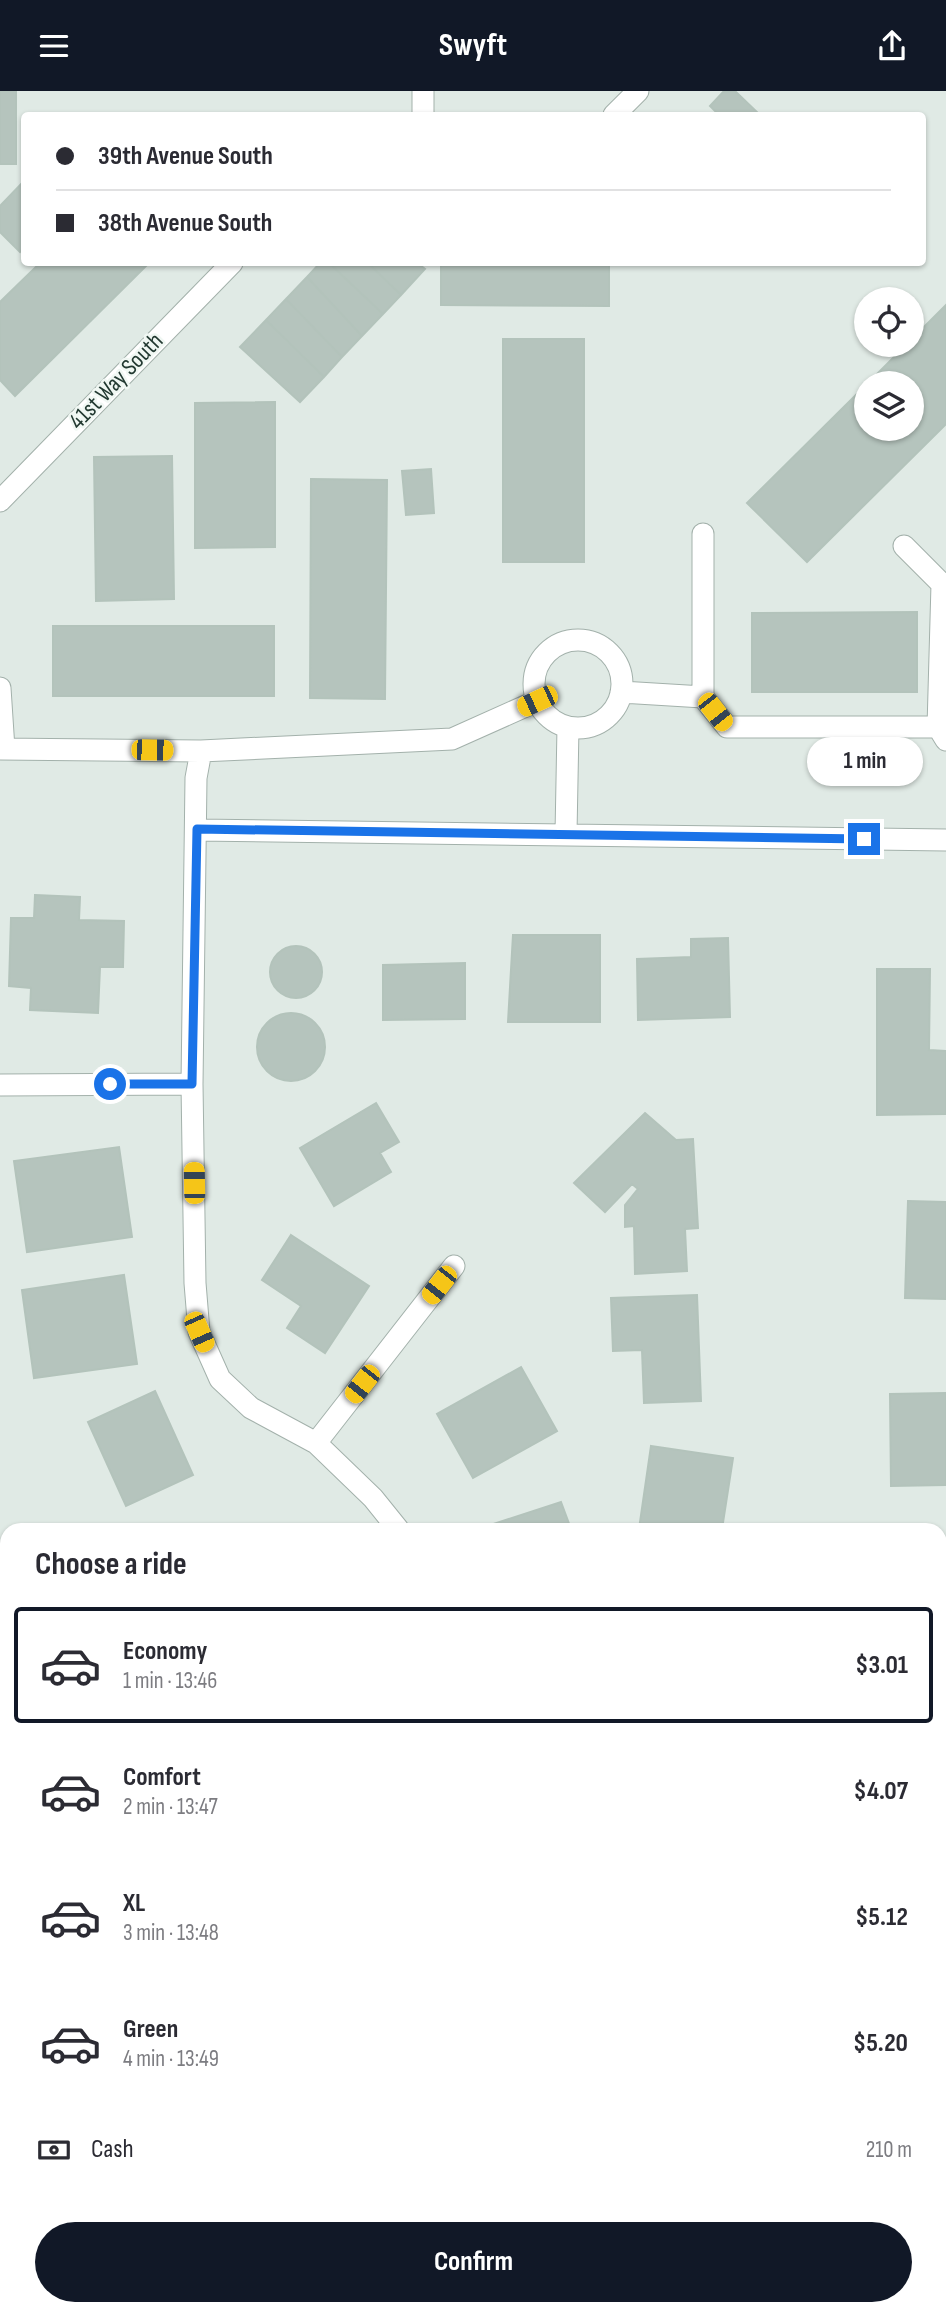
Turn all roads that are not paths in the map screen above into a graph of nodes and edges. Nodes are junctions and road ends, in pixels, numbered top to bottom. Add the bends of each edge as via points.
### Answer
1 (423, 91) edge
2 (638, 91) edge
3 (423, 112) edge
4 (617, 112) edge
5 (229, 266) edge
6 (0, 501) edge
7 (703, 534) dead end
8 (904, 546) dead end
9 (0, 688) edge
10 (621, 692) junction
11 (703, 697) junction
12 (537, 701) junction
13 (568, 727) junction
14 (942, 733) edge
15 (2, 749) edge
16 (201, 751) junction
17 (197, 829) junction
18 (566, 834) junction
19 (946, 840) edge
20 (192, 1084) junction
21 (0, 1085) edge
22 (454, 1266) dead end
23 (316, 1443) junction
24 (393, 1523) edge

1 - 3 street
2 - 4 street
5 - 6 street, 41st Way South
7 - 11 street
8 - 14 street via 942,584
9 - 15 street
10 - 11 street
10 - 12 street via 622,678 609,652 582,640 567,641 553,647 535,670
10 - 13 street via 616,705 595,724
11 - 14 street via 727,727
12 - 13 street via 544,713
12 - 16 street via 452,739
13 - 18 street
15 - 16 street
16 - 17 street via 196,778
17 - 18 street
17 - 20 street
18 - 19 street
20 - 21 street
20 - 23 street via 199,1332 220,1379 235,1394 251,1408
22 - 23 street
23 - 24 street

